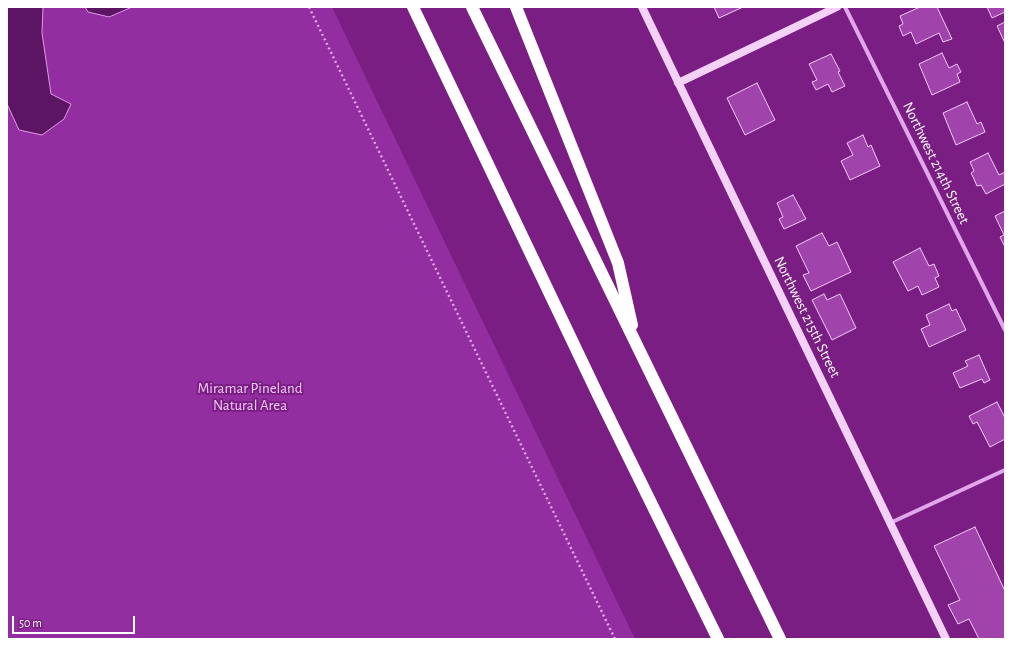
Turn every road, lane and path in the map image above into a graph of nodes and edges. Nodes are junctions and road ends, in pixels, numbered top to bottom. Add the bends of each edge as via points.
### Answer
1 (308, 7) edge
2 (413, 7) edge
3 (472, 7) edge
4 (516, 7) edge
5 (642, 7) edge
6 (837, 7) edge
7 (845, 7) edge
8 (678, 83) junction
9 (1005, 330) edge
10 (637, 345) junction
11 (1005, 470) edge
12 (890, 523) junction
13 (615, 639) edge
14 (718, 639) edge
15 (780, 639) edge
16 (946, 639) edge

1 - 13 path
2 - 14 highway
3 - 10 highway
4 - 10 highway via 618,263
5 - 8 street, Northwest 215th Street
6 - 8 street
7 - 9 street, Northwest 214th Street
8 - 12 street, Northwest 215th Street
10 - 15 highway
11 - 12 street
12 - 16 street, Northwest 215th Street

